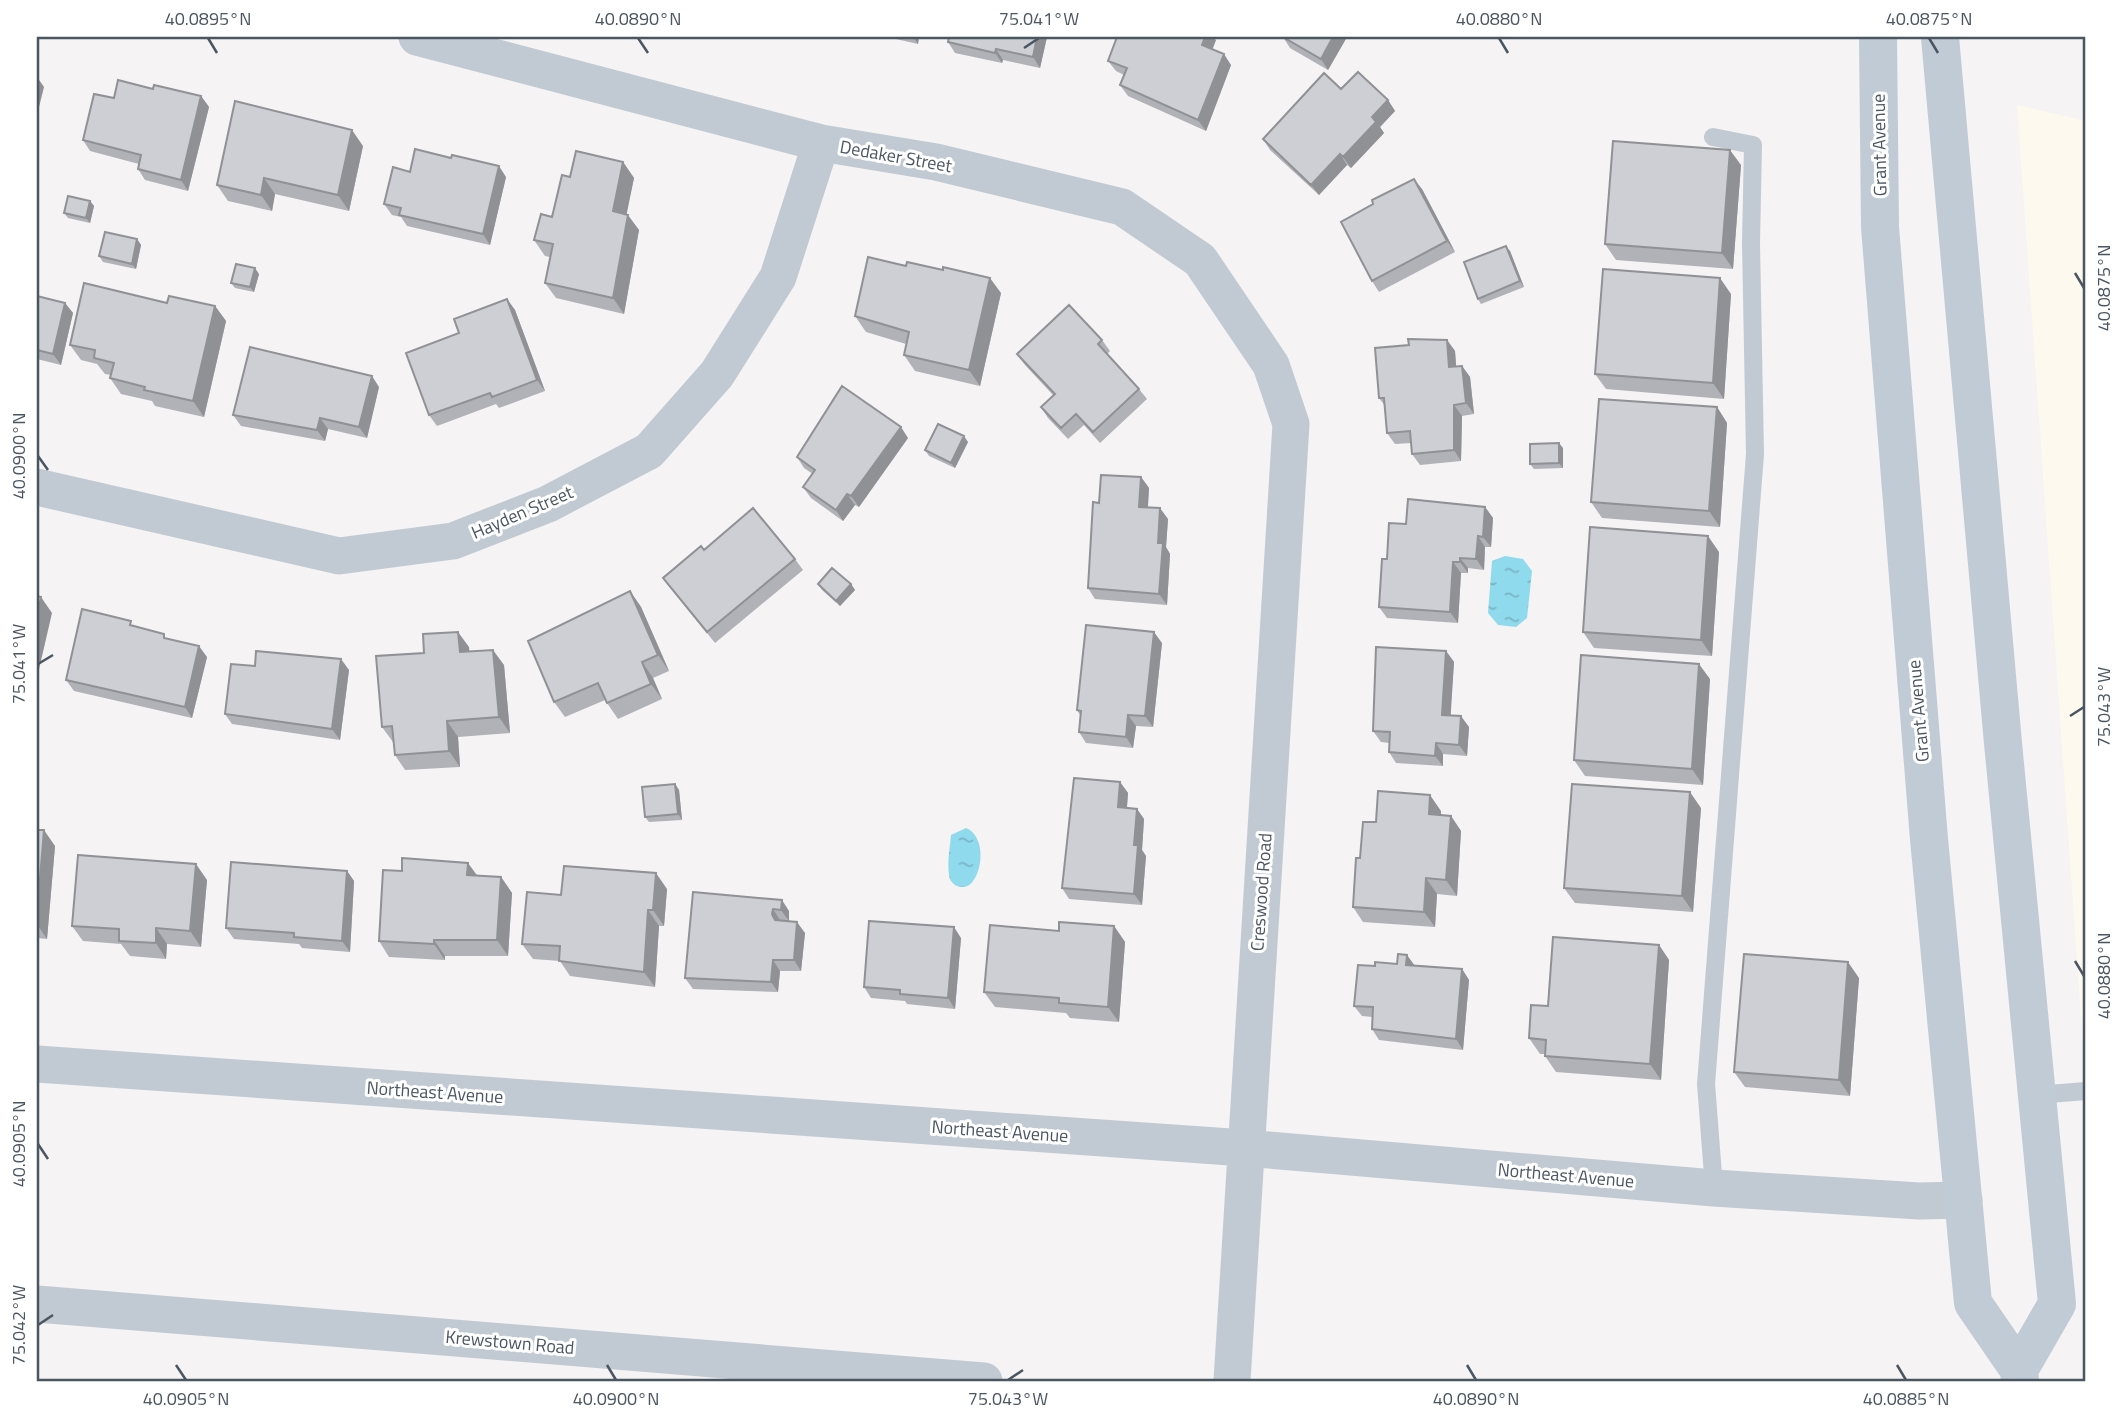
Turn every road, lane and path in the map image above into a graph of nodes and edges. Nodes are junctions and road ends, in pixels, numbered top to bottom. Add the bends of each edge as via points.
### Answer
1 (417, 37) edge
2 (1878, 37) edge
3 (1940, 37) edge
4 (1713, 137) dead end
5 (821, 143) junction
6 (1284, 404) joint
7 (37, 487) edge
8 (37, 1064) edge
9 (2086, 1091) edge
10 (2036, 1095) junction
11 (1245, 1148) junction
12 (1714, 1188) junction
13 (1964, 1200) junction
14 (37, 1304) edge
15 (2020, 1376) edge
16 (984, 1381) edge
17 (1232, 1381) edge

1 - 5 street, Dedaker Street
2 - 13 main road, Grant Avenue via 1880,228 1928,825
3 - 10 main road, Grant Avenue
4 - 12 lane via 1753,145 1755,454 1706,1084
5 - 6 street, Dedaker Street via 936,162 1122,207 1200,260 1271,365
5 - 7 street, Hayden Street via 778,277 717,374 649,451 548,505 453,541 340,556
6 - 11 street, Creswood Road via 1291,424
8 - 11 street, Northeast Avenue
9 - 10 lane
10 - 15 main road, Grant Avenue via 2057,1304
11 - 12 street, Northeast Avenue
11 - 17 street, Creswood Road
12 - 13 street, Northeast Avenue
13 - 15 main road, Grant Avenue via 1973,1303
14 - 16 street, Krewstown Road

